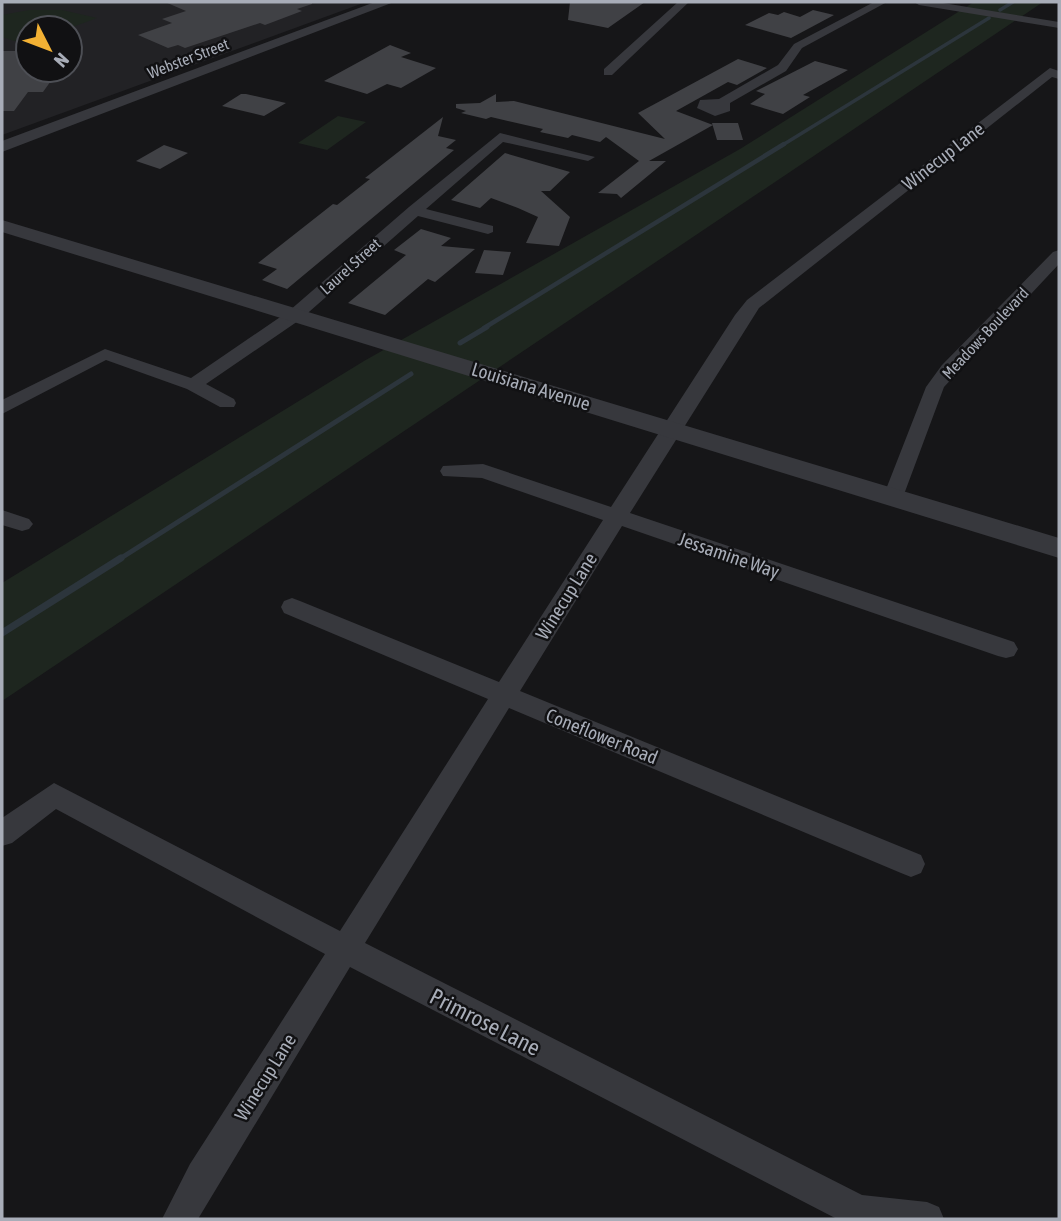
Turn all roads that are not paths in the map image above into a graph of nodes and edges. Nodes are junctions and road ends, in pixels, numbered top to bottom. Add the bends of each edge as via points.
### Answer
1 (387, 2) edge
2 (684, 2) edge
3 (919, 2) edge
4 (876, 3) edge
5 (1059, 25) edge
6 (607, 72) dead end
7 (1059, 75) edge
8 (721, 103) dead end
9 (2, 147) edge
10 (589, 157) dead end
11 (414, 210) junction
12 (2, 226) edge
13 (488, 229) dead end
14 (1059, 255) edge
15 (295, 315) junction
16 (193, 384) junction
17 (227, 403) dead end
18 (2, 408) edge
19 (673, 428) junction
20 (450, 471) dead end
21 (893, 497) junction
22 (616, 516) junction
23 (1059, 548) edge
24 (292, 607) dead end
25 (1006, 649) dead end
26 (504, 695) junction
27 (2, 834) edge
28 (911, 864) dead end
29 (345, 949) junction
30 (179, 1219) edge
31 (927, 1219) edge

1 - 9 street, Webster Street
2 - 6 street
3 - 5 street
4 - 8 street via 798,46 782,68
7 - 19 street, Winecup Lane via 1050,72 753,304
10 - 11 street, Laurel Street via 500,137
11 - 13 street
11 - 15 street, Laurel Street
12 - 15 street, Louisiana Avenue
14 - 21 street, Meadows Boulevard via 935,387
15 - 16 street, Laurel Street
15 - 19 street, Louisiana Avenue
16 - 17 street
16 - 18 street via 106,354
19 - 21 street, Louisiana Avenue
19 - 22 street, Winecup Lane
20 - 22 street, Jessamine Way via 483,471
21 - 23 street, Louisiana Avenue
22 - 25 street, Jessamine Way
22 - 26 street, Winecup Lane
24 - 26 street, Coneflower Road
26 - 28 street, Coneflower Road
26 - 29 street, Winecup Lane
27 - 29 street, Primrose Lane via 54,795
29 - 30 street, Winecup Lane
29 - 31 street, Primrose Lane via 859,1212

